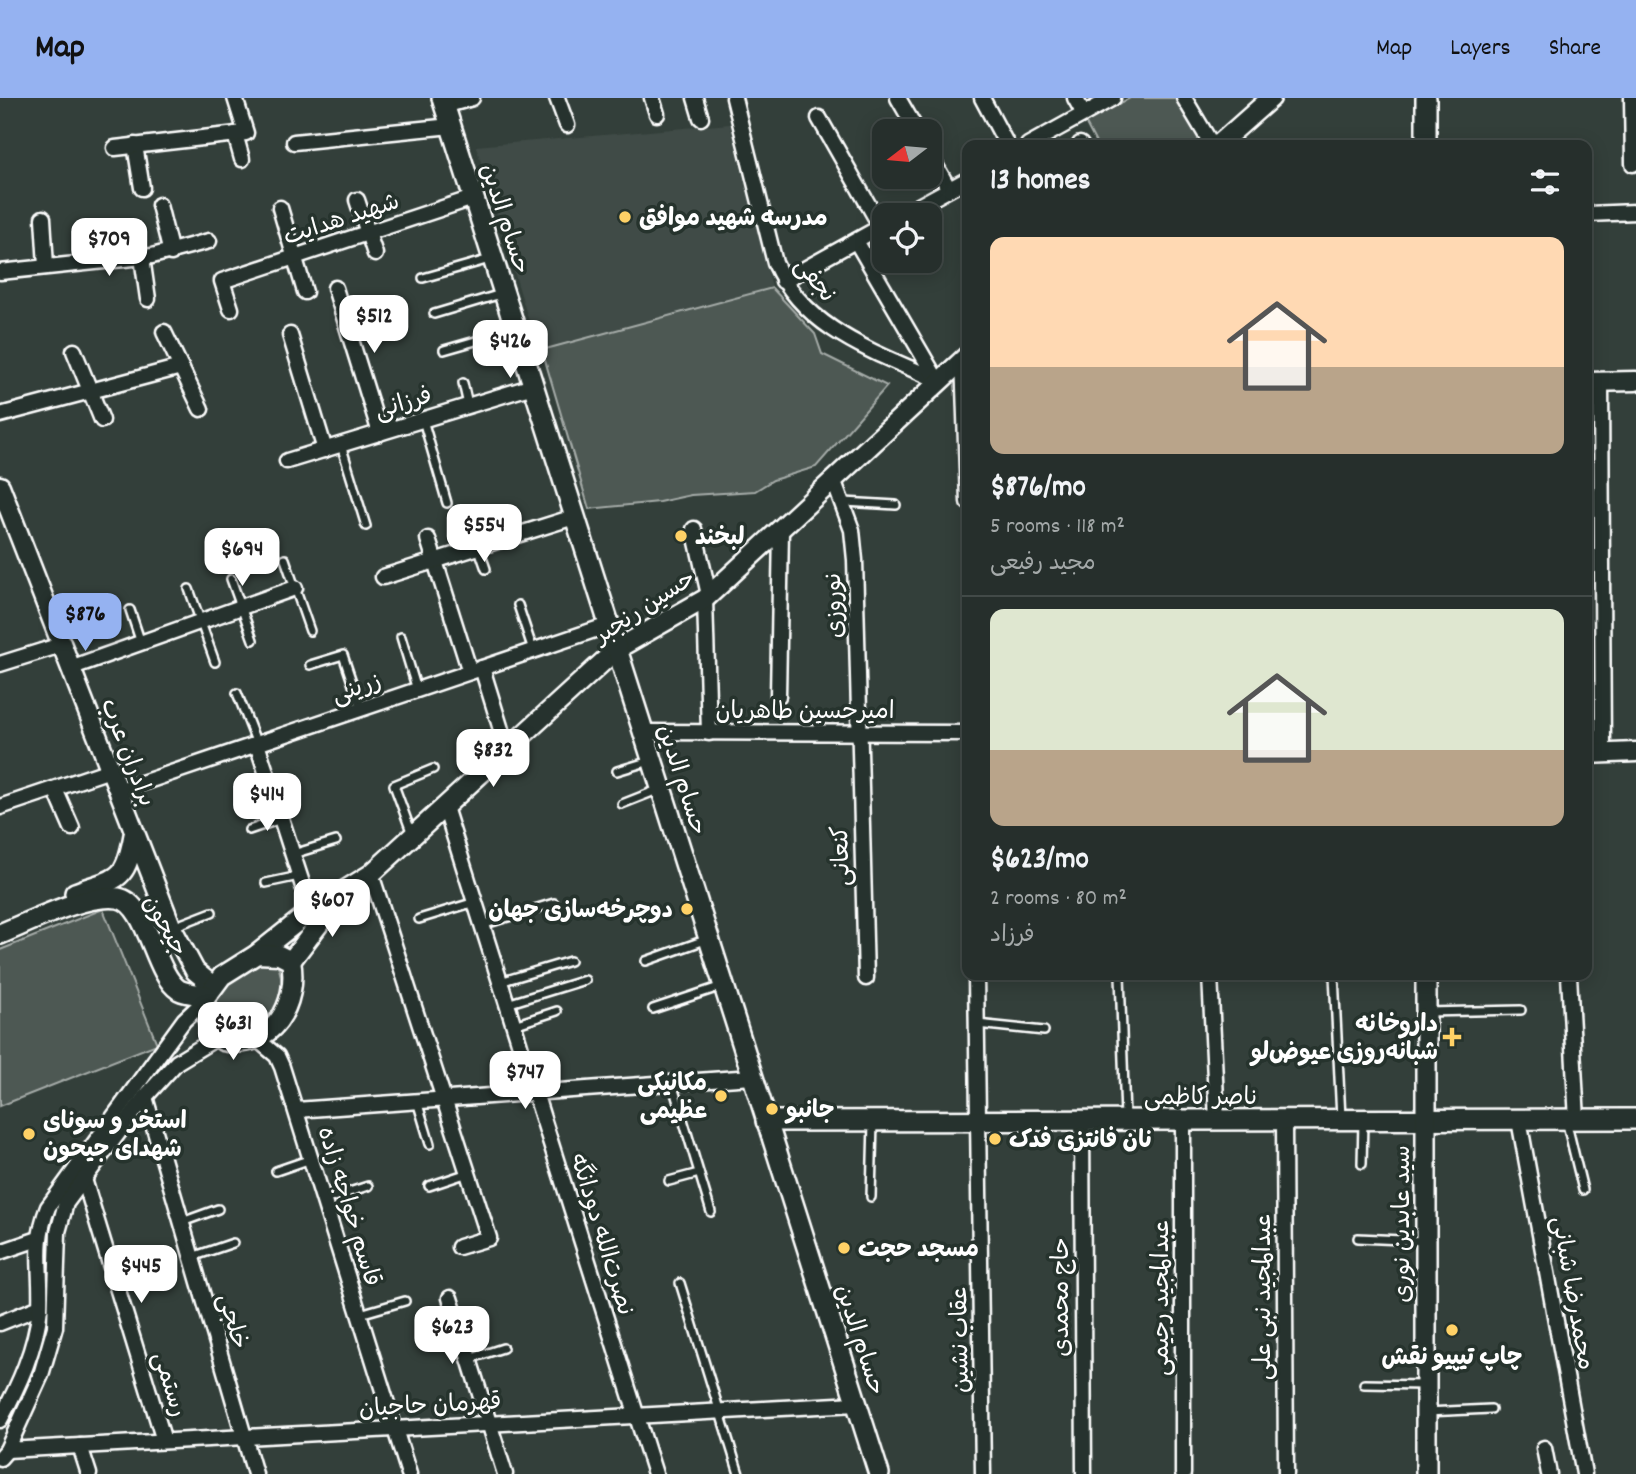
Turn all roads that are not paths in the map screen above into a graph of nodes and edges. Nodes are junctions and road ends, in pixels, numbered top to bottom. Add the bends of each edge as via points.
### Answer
1 (235, 98) edge
2 (472, 98) edge
3 (557, 98) edge
4 (652, 98) edge
5 (695, 98) edge
6 (734, 98) edge
7 (898, 98) edge
8 (982, 98) edge
9 (1075, 98) edge
10 (1113, 98) edge
11 (1184, 98) edge
12 (1271, 98) edge
13 (1426, 98) edge
14 (1632, 98) edge
15 (443, 102) edge
16 (657, 114) dead end
17 (1084, 114) junction
18 (701, 118) dead end
19 (819, 118) dead end
20 (910, 119) edge
21 (567, 125) dead end
22 (451, 126) junction
23 (240, 133) junction
24 (1004, 140) edge
25 (1037, 140) edge
26 (1209, 140) edge
27 (1225, 140) edge
28 (1426, 140) edge
29 (294, 142) dead end
30 (135, 145) junction
31 (115, 148) dead end
32 (242, 159) dead end
33 (1633, 164) dead end
34 (942, 177) edge
35 (962, 182) edge
36 (142, 188) dead end
37 (949, 189) junction
38 (473, 198) junction
39 (356, 200) dead end
40 (924, 203) edge
41 (159, 205) dead end
42 (280, 208) dead end
43 (872, 209) edge
44 (1636, 212) edge
45 (1592, 214) edge
46 (43, 218) dead end
47 (872, 231) edge
48 (368, 233) junction
49 (856, 240) junction
50 (209, 241) dead end
51 (171, 253) junction
52 (374, 254) dead end
53 (142, 257) junction
54 (295, 257) junction
55 (492, 258) junction
56 (46, 266) junction
57 (0, 272) edge
58 (423, 278) dead end
59 (783, 281) junction
60 (335, 288) dead end
61 (305, 292) dead end
62 (503, 293) junction
63 (148, 299) dead end
64 (231, 309) dead end
65 (435, 314) dead end
66 (515, 329) junction
67 (164, 332) dead end
68 (290, 335) dead end
69 (444, 350) dead end
70 (74, 351) dead end
71 (962, 359) edge
72 (181, 367) junction
73 (937, 380) junction
74 (1636, 381) edge
75 (1594, 382) edge
76 (463, 383) dead end
77 (533, 386) junction
78 (91, 391) junction
79 (468, 406) junction
80 (201, 408) dead end
81 (0, 415) edge
82 (102, 420) dead end
83 (423, 420) junction
84 (380, 433) junction
85 (341, 445) junction
86 (326, 450) junction
87 (287, 461) dead end
88 (833, 479) junction
89 (0, 486) edge
90 (844, 502) junction
91 (447, 503) dead end
92 (896, 505) dead end
93 (468, 517) dead end
94 (574, 517) junction
95 (366, 526) dead end
96 (694, 529) dead end
97 (781, 530) junction
98 (428, 539) dead end
99 (478, 547) junction
100 (285, 559) dead end
101 (436, 561) junction
102 (486, 569) dead end
103 (383, 578) dead end
104 (231, 579) dead end
105 (295, 588) junction
106 (190, 589) dead end
107 (707, 597) junction
108 (518, 605) dead end
109 (241, 608) junction
110 (130, 610) dead end
111 (201, 622) junction
112 (609, 625) junction
113 (310, 631) dead end
114 (401, 637) dead end
115 (253, 640) dead end
116 (141, 643) junction
117 (61, 645) junction
118 (617, 649) junction
119 (533, 651) junction
120 (215, 662) dead end
121 (0, 664) edge
122 (310, 666) dead end
123 (70, 668) junction
124 (476, 670) junction
125 (417, 690) junction
126 (237, 692) dead end
127 (778, 695) dead end
128 (361, 709) junction
129 (643, 732) junction
130 (709, 733) junction
131 (860, 733) junction
132 (962, 733) edge
133 (257, 744) junction
134 (507, 749) junction
135 (1636, 752) edge
136 (1595, 753) edge
137 (651, 760) junction
138 (433, 769) dead end
139 (110, 770) junction
140 (617, 771) dead end
141 (55, 789) junction
142 (660, 789) junction
143 (118, 791) junction
144 (622, 804) dead end
145 (0, 807) edge
146 (445, 807) junction
147 (281, 818) junction
148 (72, 828) dead end
149 (249, 830) dead end
150 (134, 835) junction
151 (413, 837) junction
152 (336, 841) dead end
153 (292, 855) junction
154 (371, 874) junction
155 (299, 876) junction
156 (266, 883) dead end
157 (342, 894) junction
158 (475, 902) junction
159 (554, 903) dead end
160 (311, 911) junction
161 (212, 912) dead end
162 (419, 919) dead end
163 (0, 921) edge
164 (482, 925) junction
165 (172, 928) junction
166 (0, 934) edge
167 (708, 939) junction
168 (257, 954) junction
169 (291, 961) junction
170 (570, 961) dead end
171 (646, 961) dead end
172 (866, 978) dead end
173 (585, 980) dead end
174 (976, 980) edge
175 (1120, 980) edge
176 (1210, 980) edge
177 (1334, 980) edge
178 (1426, 980) edge
179 (1569, 980) edge
180 (500, 982) junction
181 (722, 985) junction
182 (207, 994) junction
183 (508, 1004) junction
184 (653, 1009) dead end
185 (1521, 1010) dead end
186 (557, 1011) dead end
187 (1426, 1012) junction
188 (977, 1024) junction
189 (514, 1025) junction
190 (1044, 1031) dead end
191 (218, 1037) junction
192 (257, 1040) junction
193 (752, 1077) junction
194 (672, 1083) junction
195 (535, 1093) junction
196 (145, 1097) junction
197 (443, 1099) junction
198 (417, 1101) junction
199 (296, 1110) junction
200 (1636, 1119) edge
201 (1125, 1120) junction
202 (1217, 1120) junction
203 (1284, 1120) junction
204 (1341, 1120) junction
205 (1363, 1120) junction
206 (1426, 1120) junction
207 (1519, 1120) junction
208 (1571, 1120) junction
209 (766, 1121) junction
210 (873, 1121) junction
211 (979, 1121) junction
212 (1082, 1121) junction
213 (1183, 1121) junction
214 (430, 1144) dead end
215 (311, 1159) junction
216 (1362, 1164) dead end
217 (276, 1171) dead end
218 (468, 1173) junction
219 (699, 1173) junction
220 (85, 1179) junction
221 (669, 1181) dead end
222 (368, 1186) dead end
223 (429, 1186) dead end
224 (1583, 1190) dead end
225 (871, 1197) dead end
226 (324, 1200) junction
227 (218, 1209) dead end
228 (711, 1212) dead end
229 (182, 1222) junction
230 (1358, 1238) dead end
231 (38, 1239) junction
232 (1426, 1241) junction
233 (233, 1243) dead end
234 (459, 1247) dead end
235 (0, 1252) edge
236 (192, 1257) junction
237 (680, 1283) dead end
238 (450, 1298) dead end
239 (405, 1301) dead end
240 (40, 1307) junction
241 (360, 1314) junction
242 (0, 1323) edge
243 (503, 1348) dead end
244 (469, 1359) junction
245 (1364, 1384) dead end
246 (1426, 1385) junction
247 (5, 1402) edge
248 (30, 1402) junction
249 (856, 1404) junction
250 (1491, 1409) dead end
251 (719, 1411) junction
252 (1426, 1412) junction
253 (637, 1416) junction
254 (0, 1420) edge
255 (489, 1424) junction
256 (395, 1429) junction
257 (244, 1437) junction
258 (164, 1441) junction
259 (80, 1446) junction
260 (1544, 1448) dead end
261 (4, 1454) edge
262 (89, 1474) edge
263 (255, 1474) edge
264 (409, 1474) edge
265 (505, 1474) edge
266 (655, 1474) edge
267 (739, 1474) edge
268 (878, 1474) edge
269 (983, 1474) edge
270 (1084, 1474) edge
271 (1183, 1474) edge
272 (1286, 1474) edge
273 (1426, 1474) edge
274 (1549, 1474) edge
275 (1584, 1474) edge

1 - 23 street
2 - 15 street
3 - 21 street
4 - 16 street
5 - 18 street
6 - 59 street, نجفی
7 - 20 street
8 - 24 street
9 - 17 street
10 - 17 street
11 - 26 street
12 - 27 street
13 - 28 main road
14 - 33 street
15 - 22 main road, حسام الدین
17 - 25 street
19 - 43 street
22 - 29 street
22 - 38 main road, حسام الدین
23 - 30 street
23 - 32 street
30 - 31 street
30 - 36 street
34 - 37 street
35 - 37 street
37 - 40 street
38 - 48 street, شهید هدایت
38 - 55 main road, حسام الدین
39 - 48 street
41 - 51 street
42 - 54 street
44 - 45 street
46 - 56 street
47 - 49 street
48 - 52 street
48 - 54 street, شهید هدایت
49 - 59 street
49 - 73 street
50 - 51 street
51 - 53 street
53 - 56 street
53 - 63 street
54 - 61 street
54 - 64 street, شهید هدایت via 222,281
55 - 58 lane
55 - 62 main road, حسام الدین
56 - 57 street
59 - 73 street, نجفی via 803,305 844,339
60 - 84 street
62 - 65 lane
62 - 66 main road, حسام الدین
66 - 69 lane
66 - 77 main road, حسام الدین
67 - 72 street
68 - 86 street
70 - 78 street
71 - 73 street, حسین رنجبر
72 - 78 street
72 - 80 street
73 - 88 street, حسین رنجبر
74 - 75 street
75 - 136 street
76 - 79 lane
77 - 79 street, فرزانی
77 - 94 main road, حسام الدین
78 - 81 street
78 - 82 street
79 - 83 street, فرزانی
83 - 84 street, فرزانی
83 - 91 lane
84 - 85 street, فرزانی
85 - 86 street, فرزانی
85 - 95 lane
86 - 87 street, فرزانی
88 - 90 street, نوروزی
88 - 97 street, حسین رنجبر
89 - 117 street, برادران عرب
90 - 92 lane
90 - 131 street, نوروزی via 855,560
93 - 99 lane
94 - 99 street
94 - 112 main road, حسام الدین
96 - 107 street
97 - 107 street, حسین رنجبر
97 - 127 street
98 - 101 street
99 - 101 street
99 - 102 lane
100 - 105 lane
101 - 103 street
101 - 124 street
104 - 109 lane
105 - 109 street
105 - 113 lane
106 - 111 lane
107 - 118 street, حسین رنجبر
107 - 130 street
108 - 119 lane
109 - 111 street
109 - 115 lane
110 - 116 lane
111 - 116 street
111 - 120 lane
112 - 118 main road, حسام الدین
112 - 119 street, زرینی
114 - 125 lane
116 - 123 street
117 - 121 street
117 - 123 street, برادران عرب
118 - 129 main road, حسام الدین
118 - 134 street, حسین رنجبر
119 - 124 street, زرینی
122 - 128 lane via 343,655
123 - 139 street, برادران عرب
124 - 125 street, زرینی
124 - 134 street
125 - 128 street, زرینی
126 - 133 lane
128 - 133 street, زرینی
129 - 130 street, امیرحسین طاهریان
129 - 137 main road, حسام الدین
130 - 131 street, امیرحسین طاهریان
131 - 132 street, امیرحسین طاهریان
131 - 172 street, کنعانی
133 - 143 street, زرینی
133 - 147 street
134 - 146 street, حسین رنجبر
135 - 136 street
137 - 140 lane
137 - 142 main road, حسام الدین
138 - 151 lane via 394,785
139 - 141 street
139 - 143 street, برادران عرب
141 - 145 street
141 - 148 street
142 - 144 lane
142 - 167 main road, حسام الدین
143 - 150 street, برادران عرب
146 - 151 street, حسین رنجبر
146 - 158 street, نصرت‌الله دودانگه
147 - 149 lane
147 - 153 street
150 - 163 main road, جیحون via 128,865 113,880
150 - 165 street, برادران عرب
151 - 154 street, حسین رنجبر
152 - 153 lane
153 - 155 street
154 - 157 street, حسین رنجبر
154 - 197 street
155 - 156 lane
155 - 160 street
157 - 160 street, حسین رنجبر
157 - 169 street, حسین رنجبر
158 - 162 lane
158 - 164 street, نصرت‌الله دودانگه
159 - 164 lane
160 - 168 street, حسین رنجبر
161 - 165 lane
164 - 180 street, نصرت‌الله دودانگه
165 - 182 street, برادران عرب
166 - 182 main road, جیحون via 93,899 123,900 137,915 171,982 187,993
167 - 171 lane
167 - 181 main road, حسام الدین
168 - 169 street
168 - 182 street via 238,964
169 - 192 street via 293,986 288,1003 279,1022
170 - 180 lane
173 - 183 lane
174 - 188 street, عقاب نشین
175 - 201 lane
176 - 202 street
177 - 204 lane
178 - 187 main road, سید عابدین نوری
179 - 208 street
180 - 183 street, نصرت‌الله دودانگه
181 - 184 lane
181 - 193 main road, حسام الدین
182 - 191 street via 207,1021
182 - 231 street via 61,1185
183 - 189 street, نصرت‌الله دودانگه
185 - 187 lane
186 - 189 lane
187 - 206 main road, سید عابدین نوری
188 - 190 lane
188 - 211 street, عقاب نشین
189 - 195 street, نصرت‌الله دودانگه
191 - 192 street via 231,1042
191 - 196 street via 177,1062
192 - 199 street, قاسم خواجه زاده via 276,1056
193 - 194 street
193 - 209 main road, حسام الدین
194 - 195 street
194 - 219 lane
195 - 197 street
195 - 253 street, نصرت‌الله دودانگه
196 - 220 street
196 - 229 street, خلجی
197 - 198 street
197 - 218 street
198 - 199 street
198 - 214 lane
199 - 215 street, قاسم خواجه زاده
200 - 208 main road, ناصر کاظمی
201 - 212 main road, ناصر کاظمی
201 - 213 main road, ناصر کاظمی
202 - 203 main road, ناصر کاظمی
202 - 213 main road, ناصر کاظمی
203 - 204 main road, ناصر کاظمی
203 - 272 street, عبدالمجید نبی علی
204 - 205 main road, ناصر کاظمی
205 - 206 main road, ناصر کاظمی
205 - 216 lane
206 - 207 main road, ناصر کاظمی
206 - 232 main road, سید عابدین نوری
207 - 208 main road, ناصر کاظمی
207 - 275 street, محمدرضا شبانی
208 - 224 lane
209 - 210 main road, ناصر کاظمی
209 - 249 main road, حسام الدین
210 - 211 main road, ناصر کاظمی
210 - 225 lane
211 - 212 main road, ناصر کاظمی
211 - 269 street, عقاب نشین
212 - 270 street, حاج محمدی
213 - 271 street, عبدالمجید رحیمی
215 - 217 lane
215 - 226 street, قاسم خواجه زاده
218 - 223 lane
218 - 234 street via 489,1238
219 - 221 lane
219 - 228 lane
220 - 248 street via 62,1214 55,1327
220 - 258 street, رستمی
222 - 226 lane
226 - 241 street, قاسم خواجه زاده
227 - 229 lane
229 - 236 street, خلجی
230 - 232 lane
231 - 235 street
231 - 240 street
232 - 246 main road, سید عابدین نوری
233 - 236 lane
236 - 257 street, خلجی
237 - 251 lane
238 - 244 street
239 - 241 lane
240 - 242 street
240 - 247 street via 33,1343
241 - 256 street, قاسم خواجه زاده
243 - 244 lane
244 - 255 street
245 - 246 lane
246 - 252 main road, سید عابدین نوری
247 - 248 street
247 - 254 street
248 - 261 street
249 - 251 street, قهرمان حاجیان
249 - 268 main road, حسام الدین
250 - 252 lane
251 - 253 street, قهرمان حاجیان
251 - 267 lane
252 - 273 main road, سید عابدین نوری
253 - 255 street, قهرمان حاجیان
253 - 266 street, نصرت‌الله دودانگه
255 - 256 street, قهرمان حاجیان
255 - 265 street
256 - 257 street, قهرمان حاجیان
256 - 264 street, قاسم خواجه زاده
257 - 258 street, قهرمان حاجیان
257 - 263 street, خلجی
258 - 259 street, قهرمان حاجیان
259 - 261 street, قهرمان حاجیان
259 - 262 street
260 - 274 street

